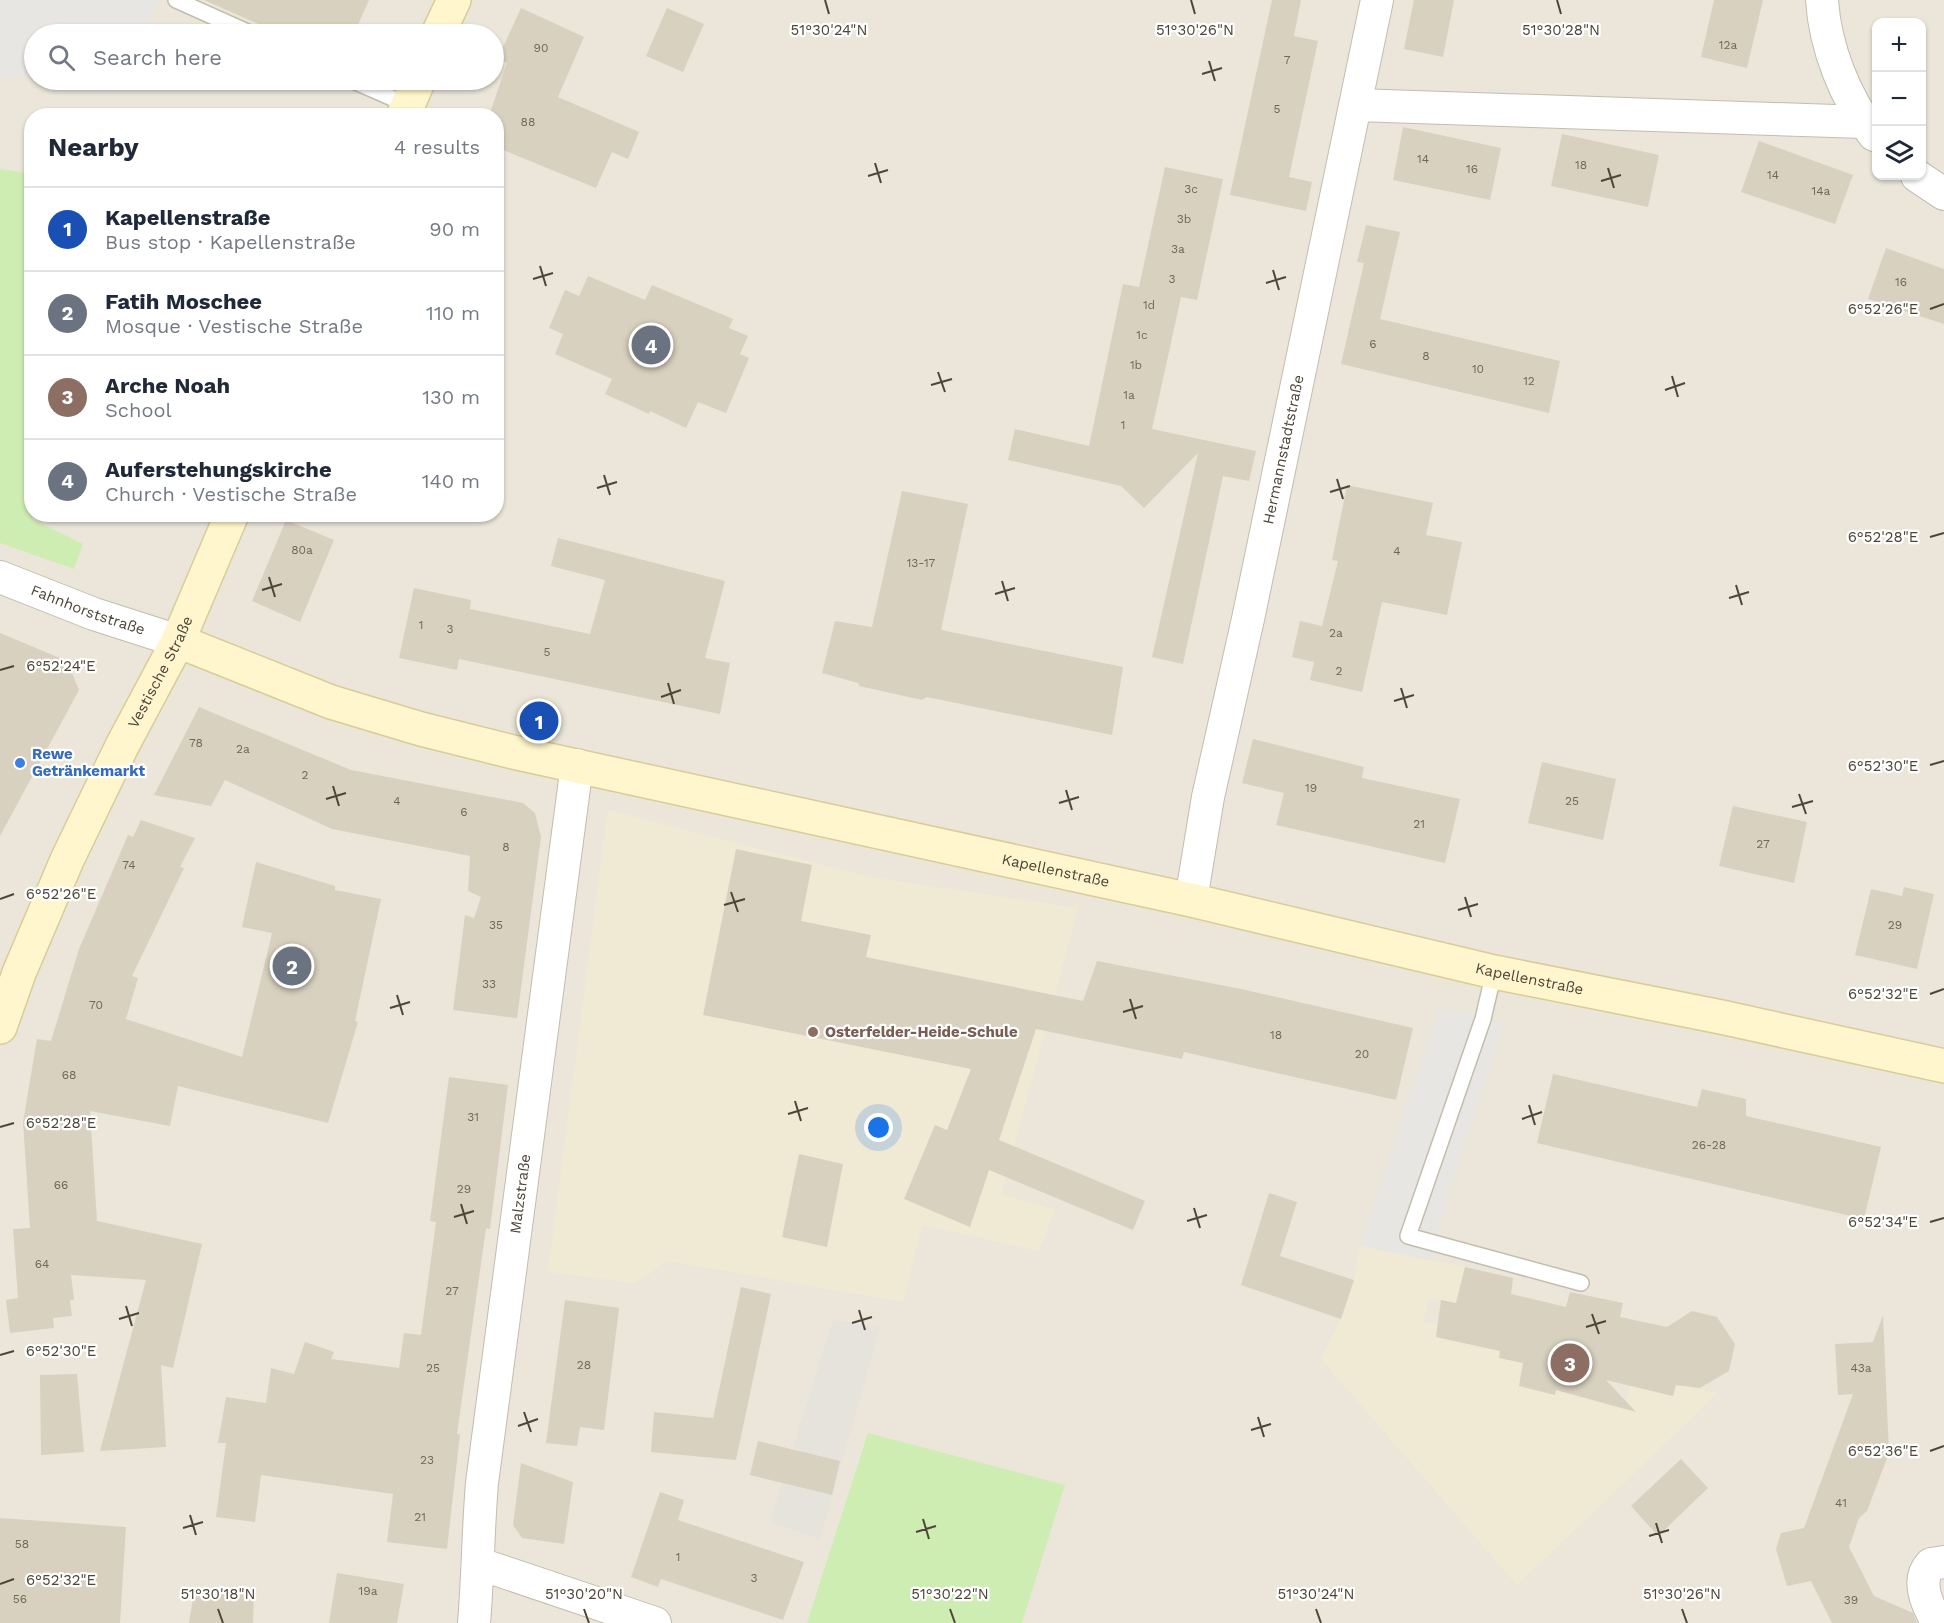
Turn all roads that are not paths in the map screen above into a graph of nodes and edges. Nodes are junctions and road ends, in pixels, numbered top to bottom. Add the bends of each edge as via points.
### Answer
1 (176, 0) edge
2 (454, 0) edge
3 (1377, 0) edge
4 (1822, 0) edge
5 (230, 24) edge
6 (443, 24) edge
7 (380, 90) edge
8 (410, 100) edge
9 (1356, 105) junction
10 (1870, 130) edge
11 (1923, 180) edge
12 (1944, 195) edge
13 (229, 522) edge
14 (0, 577) edge
15 (178, 641) junction
16 (577, 765) junction
17 (1191, 900) junction
18 (1494, 972) junction
19 (0, 1028) edge
20 (1944, 1066) edge
21 (1581, 1283) dead end
22 (1944, 1562) edge
23 (480, 1564) junction
24 (474, 1623) edge
25 (655, 1623) edge
26 (1938, 1623) edge

1 - 5 lane
2 - 6 street
3 - 9 street, Hermannstadtstraße
4 - 10 street via 1835,58 1849,95
7 - 8 lane
9 - 10 street
9 - 17 street, Hermannstadtstraße via 1208,797
11 - 12 street
13 - 15 street, Vestische Straße
14 - 15 street, Fahnhorststraße via 94,614
15 - 16 street, Kapellenstraße via 372,715
15 - 19 street, Vestische Straße via 67,860
16 - 17 street, Kapellenstraße
16 - 23 street, Malzstraße via 482,1483
17 - 18 street, Kapellenstraße
18 - 20 street, Kapellenstraße
18 - 21 lane via 1483,1020 1408,1236
22 - 26 street via 1931,1564 1923,1578 1928,1605
23 - 24 street, Malzstraße
23 - 25 street

